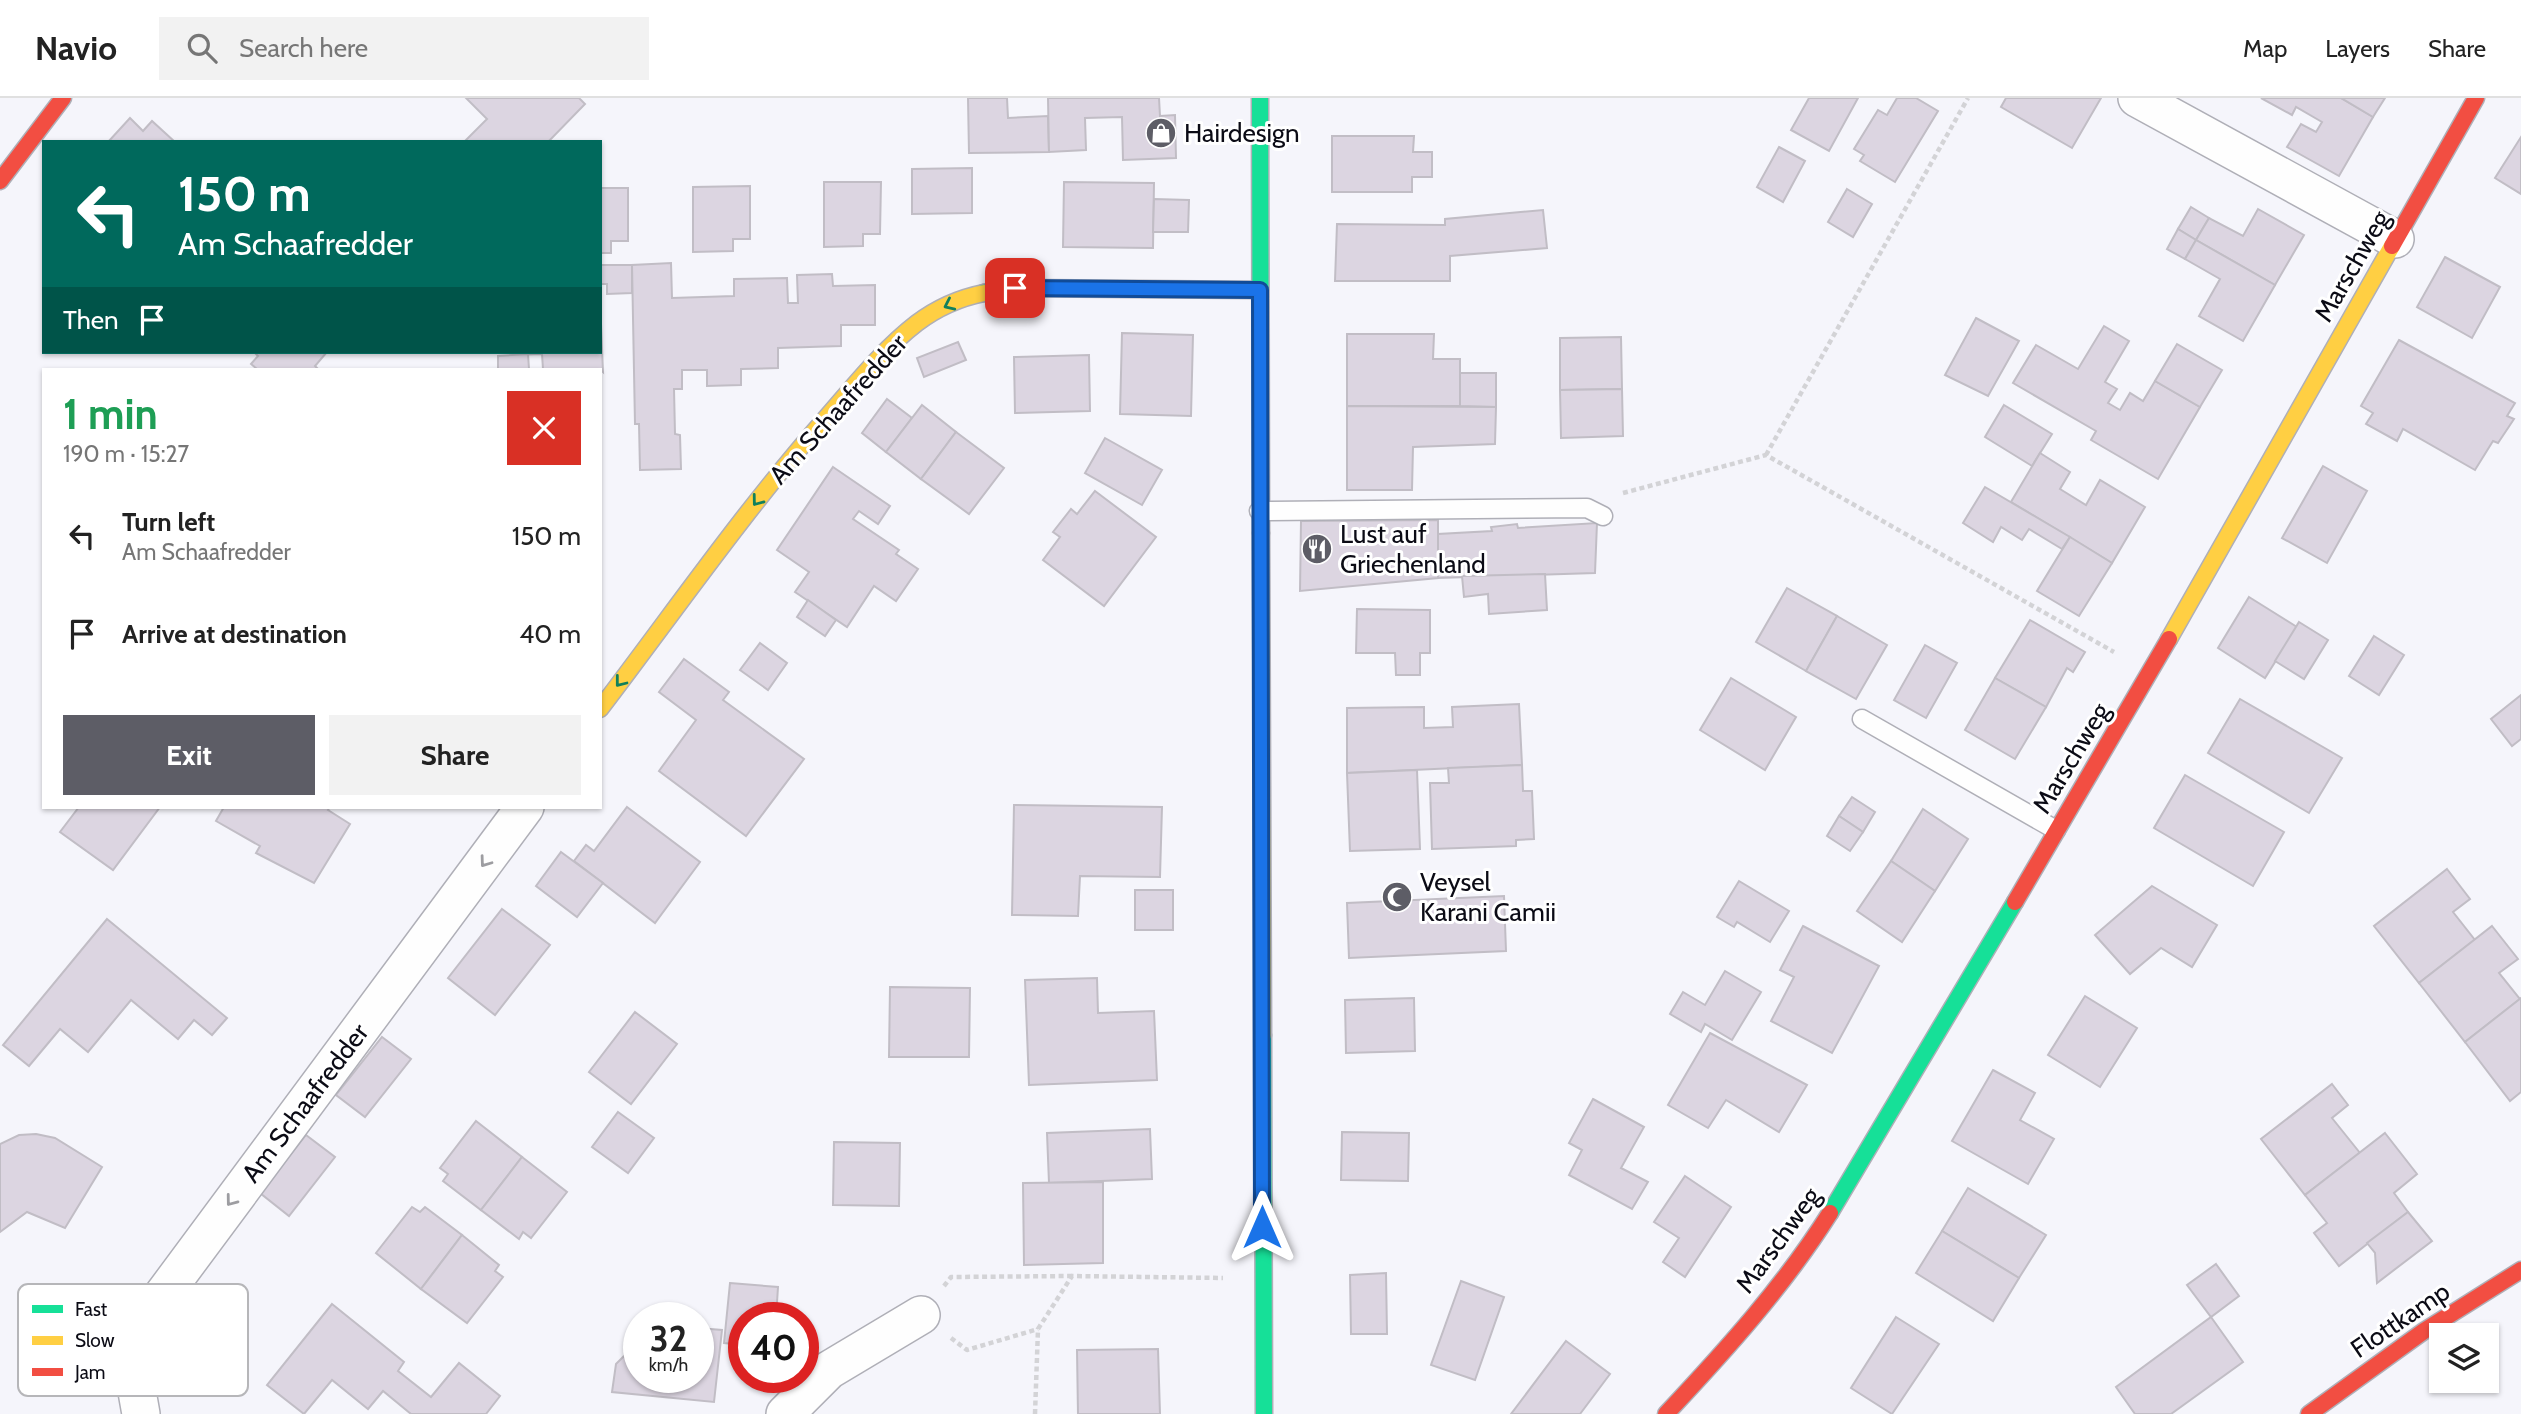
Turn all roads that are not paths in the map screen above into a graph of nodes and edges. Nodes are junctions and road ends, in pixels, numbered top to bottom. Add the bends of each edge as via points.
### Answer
1 (63, 98) edge
2 (1260, 98) edge
3 (2137, 98) edge
4 (2476, 98) edge
5 (2, 175) edge
6 (2395, 239) junction
7 (1260, 290) junction
8 (1259, 511) junction
9 (1603, 516) dead end
10 (602, 706) edge
11 (1862, 719) dead end
12 (524, 809) edge
13 (2056, 830) junction
14 (2521, 1270) edge
15 (171, 1284) edge
16 (921, 1315) road end
17 (138, 1396) edge
18 (141, 1414) edge
19 (785, 1414) edge
20 (1265, 1414) edge
21 (1666, 1414) edge
22 (2309, 1414) edge

1 - 5 street
2 - 7 street
3 - 6 street
4 - 6 street, Marschweg
6 - 13 street, Marschweg
7 - 8 street
7 -> 10 street, Am Schaafredder via 1015,288 948,304 914,325 792,454
8 - 9 lane via 1587,508
8 - 20 street
11 - 13 lane
12 -> 15 street, Am Schaafredder
13 - 21 street, Marschweg via 1809,1247
14 - 22 street, Flottkamp via 2424,1331
16 - 19 street via 829,1370
17 -> 18 street, Am Schaafredder

